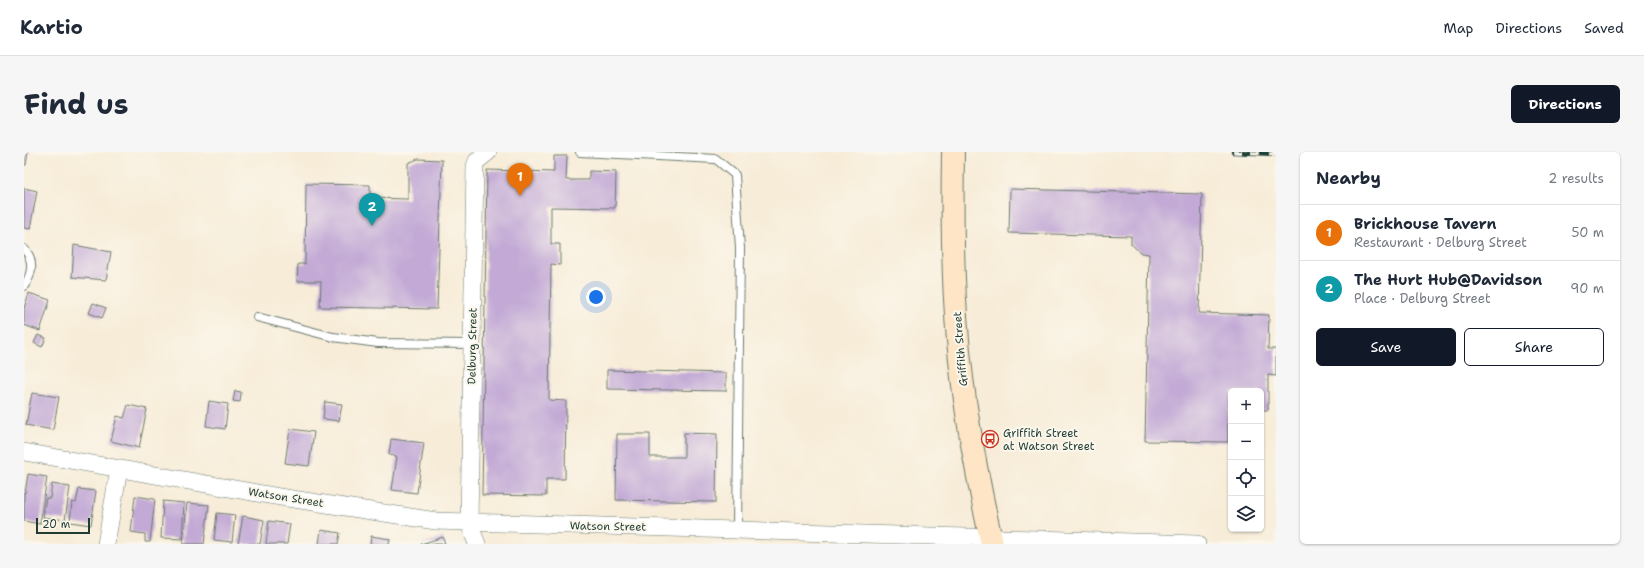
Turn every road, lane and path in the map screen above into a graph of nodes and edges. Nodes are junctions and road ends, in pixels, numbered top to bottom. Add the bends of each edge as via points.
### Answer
1 (488, 152) edge
2 (580, 152) edge
3 (953, 152) edge
4 (24, 249) edge
5 (24, 286) edge
6 (257, 317) dead end
7 (472, 344) junction
8 (24, 452) edge
9 (119, 469) junction
10 (469, 523) junction
11 (737, 531) junction
12 (991, 540) edge
13 (106, 544) edge
14 (477, 544) edge
15 (1197, 544) edge

1 - 7 street, Delburg Street via 477,160 475,166
2 - 11 lane via 716,159 735,175 740,248
3 - 12 main road, Griffith Street via 952,209 957,338 971,438
4 - 5 lane via 32,266 30,278
6 - 7 lane via 333,337 378,343
7 - 10 street, Delburg Street
8 - 9 street, Watson Street
9 - 10 street, Watson Street via 436,521
9 - 13 street
10 - 11 street, Watson Street
10 - 14 street, Delburg Street
11 - 12 street, Watson Street
12 - 15 street, Watson Street

